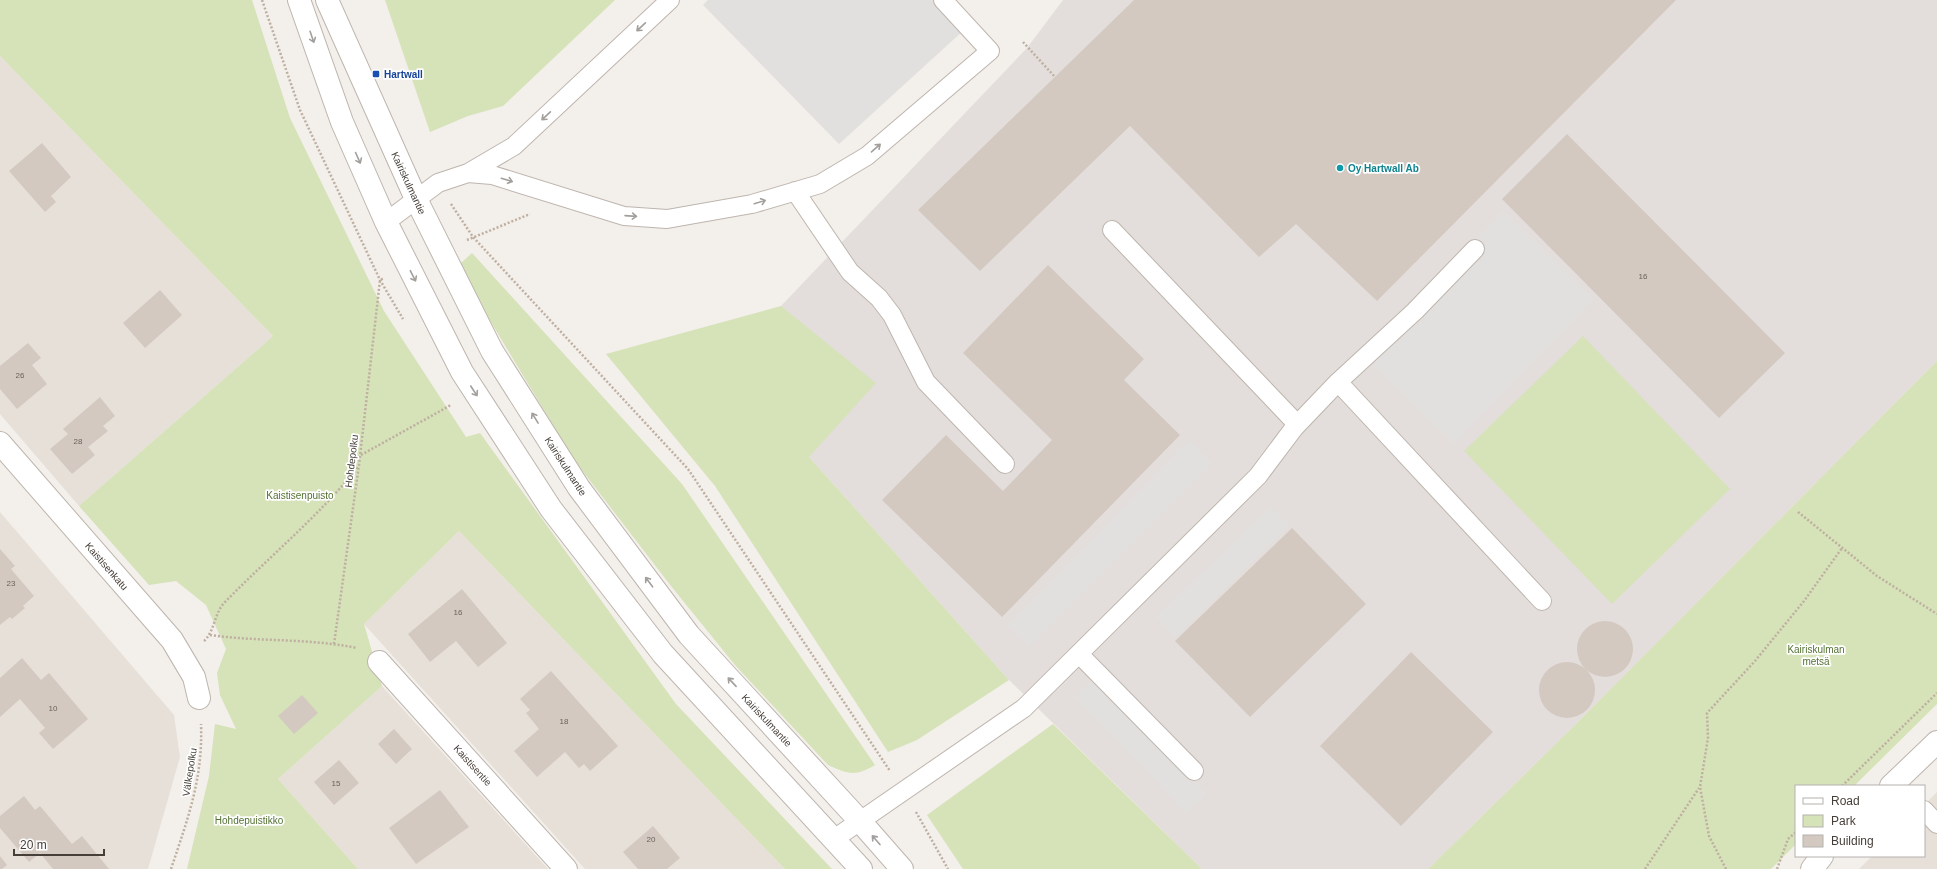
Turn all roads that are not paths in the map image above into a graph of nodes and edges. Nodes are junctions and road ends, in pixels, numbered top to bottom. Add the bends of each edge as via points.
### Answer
1 (299, 0) edge
2 (327, 0) edge
3 (670, 0) edge
4 (943, 0) edge
5 (468, 173) junction
6 (795, 191) junction
7 (417, 200) junction
8 (386, 222) junction
9 (1112, 230) dead end
10 (1475, 249) dead end
11 (1338, 382) junction
12 (1294, 428) junction
13 (0, 443) edge
14 (1005, 464) dead end
15 (1542, 601) dead end
16 (1079, 654) junction
17 (380, 662) dead end
18 (199, 698) road end
19 (1937, 742) edge
20 (1194, 771) dead end
21 (1896, 784) edge
22 (1925, 811) edge
23 (859, 820) junction
24 (1937, 824) edge
25 (834, 839) junction
26 (1821, 857) edge
27 (566, 869) edge
28 (861, 869) edge
29 (902, 869) edge
30 (1812, 869) edge

1 -> 8 street via 342,122
2 - 7 street, Kairiskulmantie
3 -> 5 lane via 514,146
6 -> 4 lane via 820,184 867,156 990,51
5 -> 6 lane via 492,175 624,216 667,219 752,204
5 - 7 lane via 438,183
6 - 14 lane via 850,272 879,298 892,315 926,382
7 - 8 lane
23 -> 7 street, Kairiskulmantie via 689,635 579,488 492,350
8 -> 25 street via 462,372 551,509 663,654
9 - 12 lane via 1297,424
10 - 11 lane via 1415,312
11 - 12 lane
11 - 15 lane
12 - 16 lane via 1258,476
13 - 18 street, Kaistisenkatu via 172,640 194,677
16 - 20 lane
16 - 23 lane via 1024,708
17 - 27 street, Kaistisentie
19 - 21 street
22 - 24 lane
23 - 25 lane
29 -> 23 street, Kairiskulmantie
25 - 28 street
26 - 30 street

